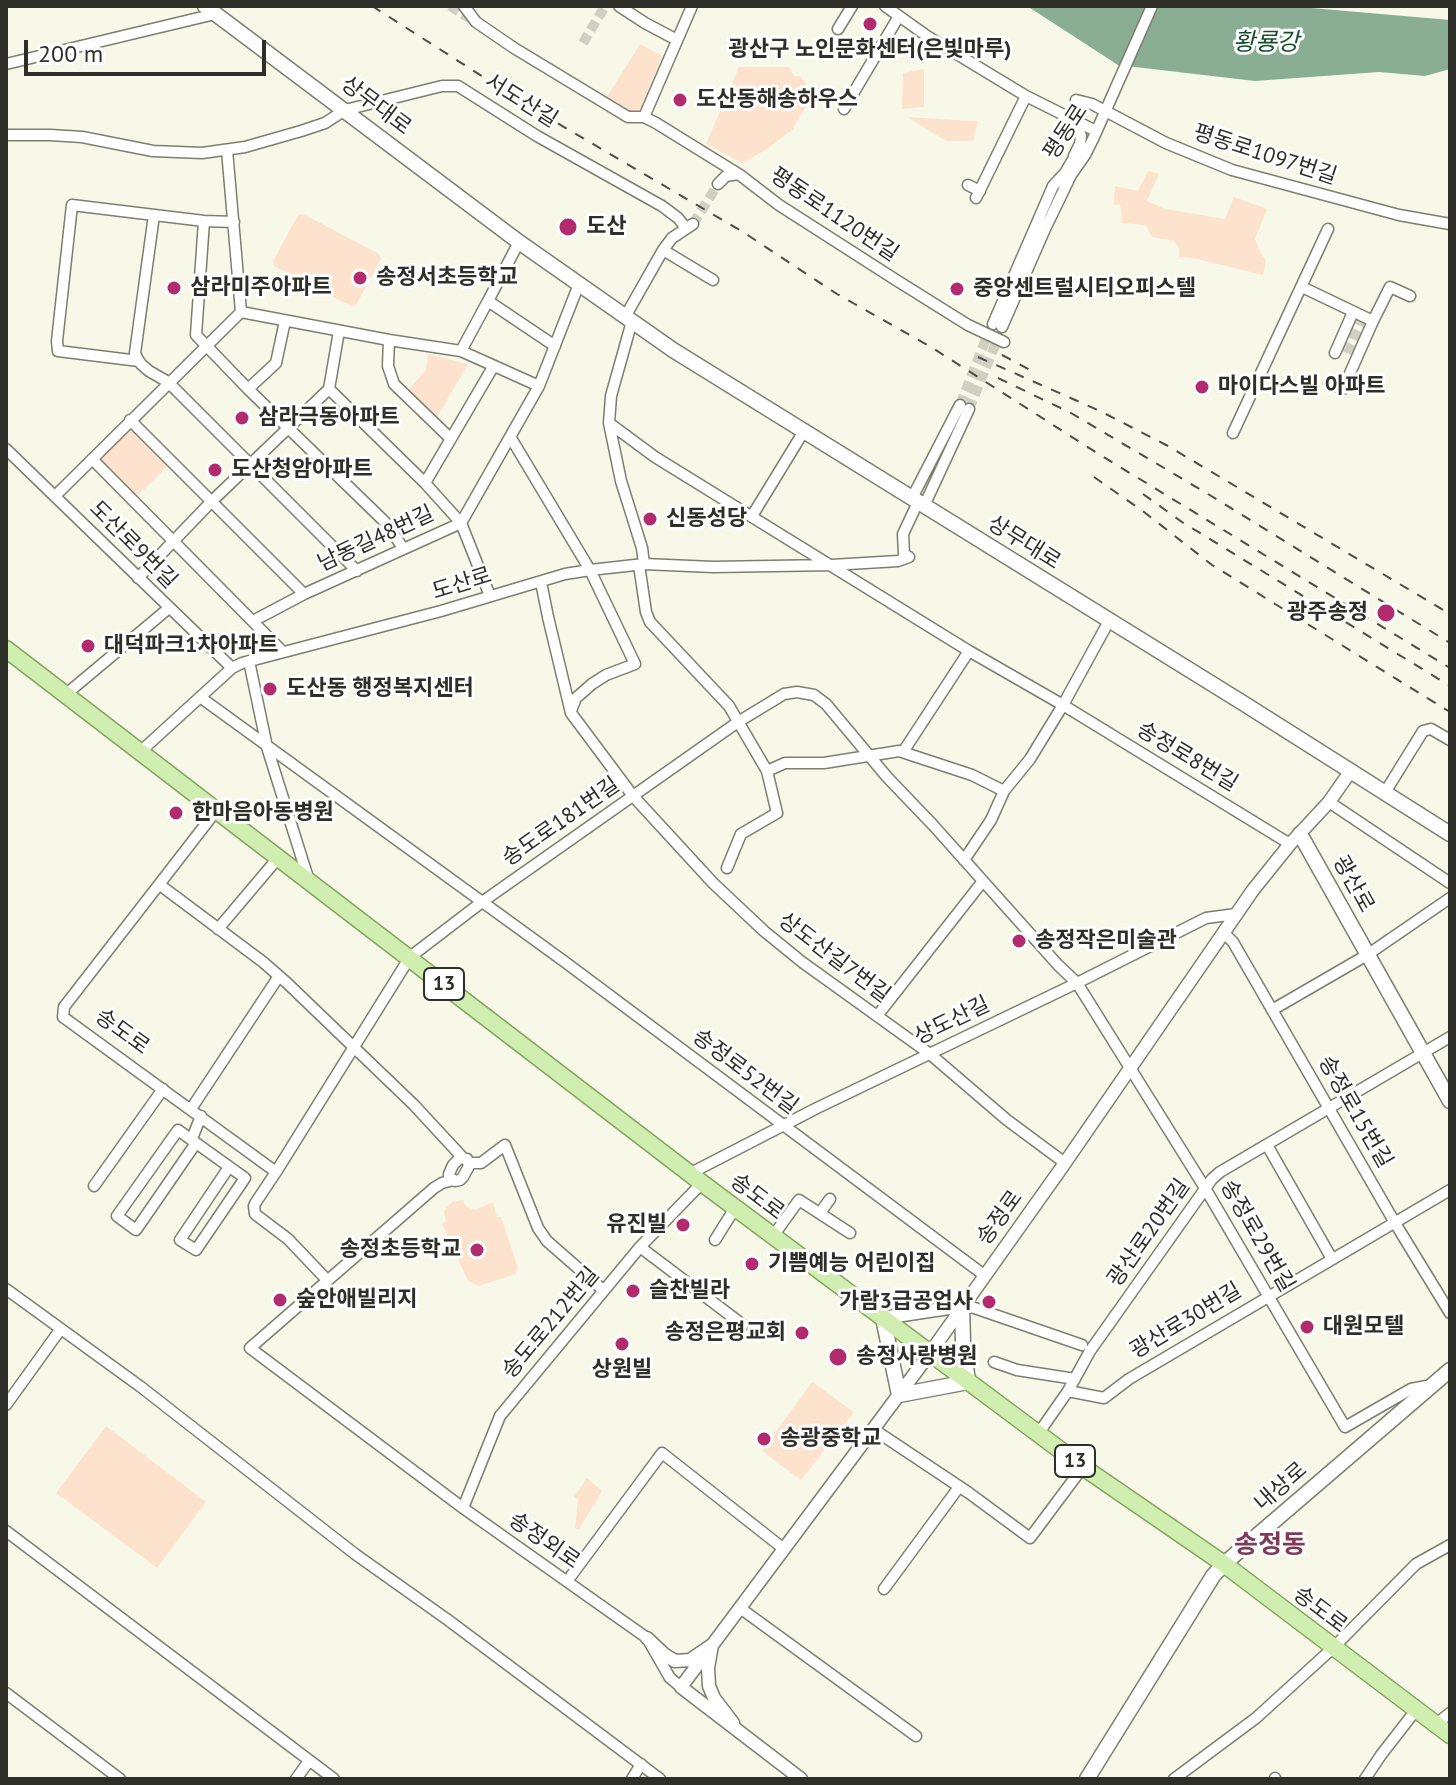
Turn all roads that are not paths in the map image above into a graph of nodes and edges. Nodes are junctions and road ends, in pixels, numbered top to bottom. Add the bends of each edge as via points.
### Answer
1 (464, 6) tunnel mouth
2 (619, 6) edge
3 (692, 6) edge
4 (852, 6) edge
5 (885, 6) edge
6 (1152, 6) edge
7 (210, 10) edge
8 (899, 16) junction
9 (838, 29) dead end
10 (677, 40) junction
11 (6, 64) edge
12 (1026, 96) junction
13 (1076, 100) dead end
14 (1107, 105) junction
15 (844, 109) dead end
16 (345, 110) junction
17 (644, 117) junction
18 (1067, 117) junction
19 (1091, 128) junction
20 (6, 135) edge
21 (227, 150) junction
22 (1072, 161) junction
23 (740, 175) junction
24 (718, 184) tunnel mouth
25 (968, 185) dead end
26 (154, 215) junction
27 (204, 221) junction
28 (234, 222) junction
29 (1450, 224) edge
30 (1328, 229) dead end
31 (519, 242) junction
32 (663, 250) junction
33 (713, 280) dead end
34 (579, 284) junction
35 (1302, 287) junction
36 (1410, 296) dead end
37 (488, 301) junction
38 (241, 312) junction
39 (1353, 312) junction
40 (628, 319) junction
41 (285, 321) junction
42 (1373, 321) junction
43 (339, 331) junction
44 (389, 340) junction
45 (1004, 342) dead end
46 (206, 346) junction
47 (555, 346) junction
48 (461, 351) junction
49 (1335, 353) dead end
50 (139, 361) junction
51 (493, 367) junction
52 (168, 382) junction
53 (1329, 383) dead end
54 (539, 386) junction
55 (248, 389) junction
56 (329, 389) junction
57 (965, 407) tunnel mouth
58 (130, 420) junction
59 (609, 423) junction
60 (287, 428) junction
61 (804, 431) junction
62 (1233, 433) dead end
63 (511, 438) junction
64 (451, 439) junction
65 (6, 449) edge
66 (92, 459) junction
67 (251, 464) junction
68 (425, 483) junction
69 (55, 496) junction
70 (212, 501) junction
71 (918, 502) junction
72 (752, 516) junction
73 (461, 523) junction
74 (173, 542) junction
75 (403, 548) junction
76 (642, 564) junction
77 (832, 565) junction
78 (590, 570) junction
79 (357, 571) junction
80 (138, 578) junction
81 (541, 582) junction
82 (304, 594) junction
83 (490, 596) junction
84 (169, 608) junction
85 (253, 621) junction
86 (1109, 621) junction
87 (6, 649) edge
88 (969, 651) junction
89 (283, 652) junction
90 (249, 661) junction
91 (232, 668) junction
92 (801, 692) joint
93 (65, 695) junction
94 (200, 697) junction
95 (1063, 705) junction
96 (571, 713) junction
97 (738, 722) junction
98 (1450, 740) edge
99 (267, 747) junction
100 (140, 752) junction
101 (903, 752) junction
102 (870, 757) junction
103 (767, 771) junction
104 (1350, 772) junction
105 (1004, 791) junction
106 (1384, 794) junction
107 (633, 796) junction
108 (1329, 802) junction
109 (216, 811) junction
110 (1450, 834) edge
111 (1295, 839) junction
112 (278, 858) junction
113 (964, 860) junction
114 (727, 868) dead end
115 (983, 881) junction
116 (309, 883) junction
117 (1450, 883) edge
118 (160, 885) junction
119 (1450, 898) edge
120 (482, 902) junction
121 (1236, 914) junction
122 (218, 929) junction
123 (1224, 933) junction
124 (1367, 955) junction
125 (410, 957) junction
126 (279, 976) junction
127 (1077, 983) junction
128 (1272, 1010) junction
129 (877, 1016) junction
130 (1450, 1037) edge
131 (354, 1047) junction
132 (1422, 1053) junction
133 (930, 1054) junction
134 (1131, 1067) junction
135 (163, 1089) junction
136 (1450, 1101) edge
137 (1330, 1108) junction
138 (191, 1109) junction
139 (201, 1116) junction
140 (783, 1125) junction
141 (192, 1141) junction
142 (1267, 1145) junction
143 (466, 1160) junction
144 (1065, 1163) junction
145 (229, 1167) junction
146 (276, 1172) junction
147 (696, 1178) junction
148 (94, 1186) dead end
149 (1205, 1188) junction
150 (1450, 1190) edge
151 (830, 1199) dead end
152 (735, 1208) junction
153 (820, 1213) junction
154 (1395, 1223) junction
155 (850, 1233) dead end
156 (773, 1236) junction
157 (715, 1240) dead end
158 (640, 1247) junction
159 (1332, 1259) junction
160 (984, 1275) junction
161 (327, 1280) junction
162 (6, 1289) edge
163 (603, 1290) junction
164 (1268, 1295) junction
165 (963, 1305) junction
166 (1450, 1313) edge
167 (883, 1318) junction
168 (743, 1325) dead end
169 (60, 1330) junction
170 (1082, 1345) dead end
171 (930, 1353) junction
172 (994, 1362) dead end
173 (1450, 1370) edge
174 (1075, 1379) junction
175 (968, 1382) junction
176 (1432, 1385) junction
177 (1068, 1391) junction
178 (899, 1395) junction
179 (6, 1405) edge
180 (873, 1429) junction
181 (1038, 1434) junction
182 (1083, 1467) junction
183 (959, 1487) junction
184 (463, 1508) junction
185 (6, 1531) edge
186 (1450, 1545) edge
187 (784, 1549) junction
188 (1224, 1564) junction
189 (571, 1576) dead end
190 (884, 1589) dead end
191 (740, 1608) junction
192 (647, 1638) junction
193 (712, 1645) junction
194 (1334, 1647) junction
195 (681, 1687) junction
196 (6, 1693) edge
197 (1416, 1710) junction
198 (1450, 1713) edge
199 (1436, 1724) junction
200 (742, 1735) junction
201 (1450, 1735) edge
202 (916, 1736) dead end
203 (309, 1761) junction
204 (641, 1764) junction
205 (120, 1779) edge
206 (296, 1779) edge
207 (334, 1779) edge
208 (632, 1779) edge
209 (660, 1779) edge
210 (801, 1779) edge
211 (1087, 1779) edge
212 (1174, 1779) edge
213 (1365, 1779) edge

1 - 17 street, 평동로1120번길 via 474,21 514,48 628,117
2 - 10 street
3 - 10 street
4 - 9 street
5 - 8 street
6 - 14 street, 평동로
7 - 11 street
7 - 16 main road, 상무대로
8 - 12 street
8 - 15 street
10 - 17 street
12 - 18 street
12 - 25 street via 978,195
13 - 14 street, 평동로1097번길
14 - 19 street, 평동로
14 - 29 street, 평동로1097번길 via 1166,143 1232,170
16 - 21 street, 서도산길 via 325,123
16 - 31 main road, 상무대로
16 - 32 street, 서도산길 via 458,86 689,226
17 - 23 street, 평동로1120번길
18 - 19 street
18 - 22 street via 1081,136
19 - 22 street, 평동로 via 1078,159
19 - 22 street, 평동로 via 1085,155 997,325 1053,186
20 - 21 street, 서도산길 via 82,137 181,153
21 - 28 street
23 - 24 street via 730,174
23 - 45 street, 평동로1120번길 via 896,280
26 - 27 street
26 - 50 street via 135,353
26 - 50 street via 72,205 59,316 58,351
27 - 28 street
27 - 46 street via 196,335
28 - 38 street
30 - 35 street
31 - 34 main road, 상무대로
31 - 37 street
32 - 33 street
32 - 40 street
34 - 40 main road, 상무대로
34 - 47 street
35 - 39 street
35 - 62 street
36 - 42 street via 1390,287
37 - 47 street
37 - 48 street
38 - 41 street
38 - 46 street
39 - 42 street
39 - 49 street
40 - 59 street
40 - 61 main road, 상무대로
41 - 43 street
41 - 55 street via 276,363
42 - 53 street via 1343,389
43 - 44 street
43 - 56 street
44 - 48 street
44 - 64 street via 394,384
46 - 52 street
46 - 55 street
47 - 54 street, 남동길48번길
48 - 51 street
50 - 52 street
51 - 54 street
51 - 64 street
52 - 58 street
52 - 67 street
54 - 63 street, 남동길48번길
55 - 60 street
56 - 60 street
56 - 68 street
57 - 71 street
58 - 66 street
58 - 70 street
59 - 72 street
59 - 76 street
60 - 67 street
60 - 75 street via 386,523
61 - 71 main road, 상무대로
61 - 72 street
63 - 73 street, 남동길48번길
63 - 78 street
64 - 68 street
65 - 69 street, 도산로9번길
66 - 69 street
66 - 74 street
67 - 70 street
67 - 79 street
68 - 73 street
69 - 80 street, 도산로9번길
70 - 74 street
70 - 82 street
71 - 77 street, 도산로 via 903,534 904,554 909,557
71 - 86 main road, 상무대로
72 - 77 street
73 - 75 street, 남동길48번길
73 - 83 street
74 - 80 street
74 - 85 street
75 - 79 street, 남동길48번길
76 - 77 street, 도산로
76 - 78 street, 도산로
76 - 97 street via 650,622 718,693
77 - 88 street, 송정로8번길
78 - 81 street, 도산로
78 - 96 street via 635,664 592,684 576,698
79 - 82 street, 남동길48번길
80 - 84 street, 도산로9번길
81 - 83 street, 도산로
81 - 96 street
82 - 85 street, 남동길48번길
83 - 89 street, 도산로
84 - 91 street, 도산로9번길
84 - 93 street
85 - 89 street
86 - 95 street
86 - 104 main road, 상무대로
87 - 93 main road, 송도로 / 13
88 - 95 street, 송정로8번길
88 - 101 street
89 - 90 street, 도산로
90 - 91 street, 도산로
90 - 99 street
91 - 94 street, 도산로
92 - 97 street, 송도로181번길 via 784,694
92 - 102 street, 송정로29번길 via 819,698
93 - 100 main road, 송도로 / 13
94 - 99 street, 송정로52번길
94 - 100 street, 도산로
95 - 105 street
95 - 111 street, 송정로8번길
96 - 107 street, 상도산길7번길
97 - 103 street
97 - 107 street, 송도로181번길
98 - 106 street via 1431,729 1423,731
99 - 116 street
99 - 120 street, 송정로52번길
100 - 109 main road, 송도로 / 13
101 - 102 street
101 - 105 street
102 - 103 street via 785,763
102 - 113 street, 송정로29번길
103 - 114 street via 777,813 741,834
104 - 106 main road, 상무대로
104 - 108 street, 송정로
105 - 113 street
106 - 110 main road, 상무대로
107 - 120 street, 송도로181번길
107 - 129 street, 상도산길7번길 via 751,920
108 - 111 street, 송정로
108 - 117 street
109 - 112 main road, 송도로 / 13
109 - 118 street, 송도로
111 - 121 street, 송정로
111 - 124 main road, 광산로
112 - 116 main road, 송도로 / 13
112 - 122 street
113 - 115 street, 송정로29번길
115 - 127 street, 송정로29번길
115 - 129 street
116 - 125 main road, 송도로 / 13
118 - 122 street
118 - 135 street, 송도로 via 64,1007 63,1017
119 - 124 street
120 - 125 street, 송도로181번길
120 - 140 street, 송정로52번길
121 - 123 street, 송정로
121 - 127 street, 상도산길 via 1206,918
122 - 126 street
123 - 128 street, 송정로15번길
123 - 134 street, 송정로
124 - 128 street
124 - 132 main road, 광산로
125 - 131 street
125 - 147 main road, 송도로 / 13
126 - 131 street
126 - 138 street
127 - 133 street, 상도산길
127 - 134 street, 송정로29번길
128 - 137 street, 송정로15번길
129 - 133 street, 상도산길7번길
130 - 132 street, 광산로20번길
131 - 143 street
131 - 146 street
132 - 136 main road, 광산로
132 - 137 street, 광산로20번길
133 - 140 street, 상도산길
133 - 144 street, 상도산길7번길
134 - 144 street, 송정로
134 - 149 street, 송정로29번길
135 - 138 street, 송도로
135 - 148 street
137 - 142 street, 광산로20번길
137 - 154 street, 송정로15번길
138 - 139 street, 송도로
139 - 141 street
139 - 146 street, 송도로
140 - 147 street, 상도산길
140 - 160 street, 송정로52번길
141 - 141 street via 178,1130 117,1216 136,1230
141 - 145 street
142 - 149 street, 광산로20번길 via 1220,1172
142 - 159 street
143 - 161 street via 456,1161 450,1170 453,1180 434,1188
143 - 163 street via 481,1163 505,1145 538,1228
144 - 160 street, 송정로
145 - 145 street via 245,1178 196,1250 180,1240
146 - 161 street via 254,1206 255,1214
147 - 152 main road, 송도로 / 13
147 - 158 street, 송도로212번길
149 - 164 street, 송정로29번길
149 - 174 street, 광산로20번길
150 - 154 street, 광산로30번길
151 - 153 street
152 - 156 main road, 송도로 / 13
152 - 157 street
153 - 155 street
153 - 156 street via 799,1200
154 - 159 street, 광산로30번길
154 - 166 street, 송정로15번길
156 - 167 main road, 송도로 / 13
158 - 163 street, 송도로212번길
158 - 168 street
159 - 164 street, 광산로30번길
160 - 165 street, 송정로
161 - 184 street, 송정외로 via 250,1348
162 - 169 street
163 - 184 street, 송도로212번길 via 500,1416
164 - 176 street, 송정로29번길 via 1345,1427 1411,1389
164 - 177 street, 광산로30번길 via 1104,1398
165 - 167 street
165 - 170 street
165 - 171 street, 송정로
165 - 175 main road
167 - 171 main road, 송도로 / 13
167 - 178 main road
169 - 179 street
169 - 204 street
171 - 175 main road, 송도로 / 13
171 - 178 street, 송정로
172 - 174 street
173 - 176 main road, 내상로
174 - 177 street, 광산로20번길
175 - 178 main road
175 - 181 main road, 송도로 / 13
176 - 188 main road, 내상로
177 - 181 street, 광산로20번길
178 - 180 street, 송정로
180 - 183 street
180 - 187 street, 송정로
181 - 182 main road, 송도로 / 13
182 - 183 street via 1030,1538
182 - 188 main road, 송도로 / 13
183 - 190 street
184 - 192 street, 송정외로
185 - 203 street
186 - 194 street via 1416,1564
187 - 189 street via 662,1453
187 - 191 street, 송정로
188 - 194 main road, 송도로 / 13
188 - 211 main road, 내상로
191 - 193 street, 송정로
191 - 202 street
192 - 193 street via 675,1661 690,1660
192 - 195 street, 송정외로
193 - 195 street, 송정로
193 - 200 street via 711,1693
194 - 197 main road, 송도로 / 13
194 - 212 street via 1256,1718
195 - 200 street, 송정외로
196 - 205 street
197 - 199 main road, 송도로 / 13
197 - 213 street
198 - 199 street
199 - 201 main road, 송도로 / 13
200 - 210 street, 송정외로
203 - 206 street
203 - 207 street
204 - 208 street
204 - 209 street

